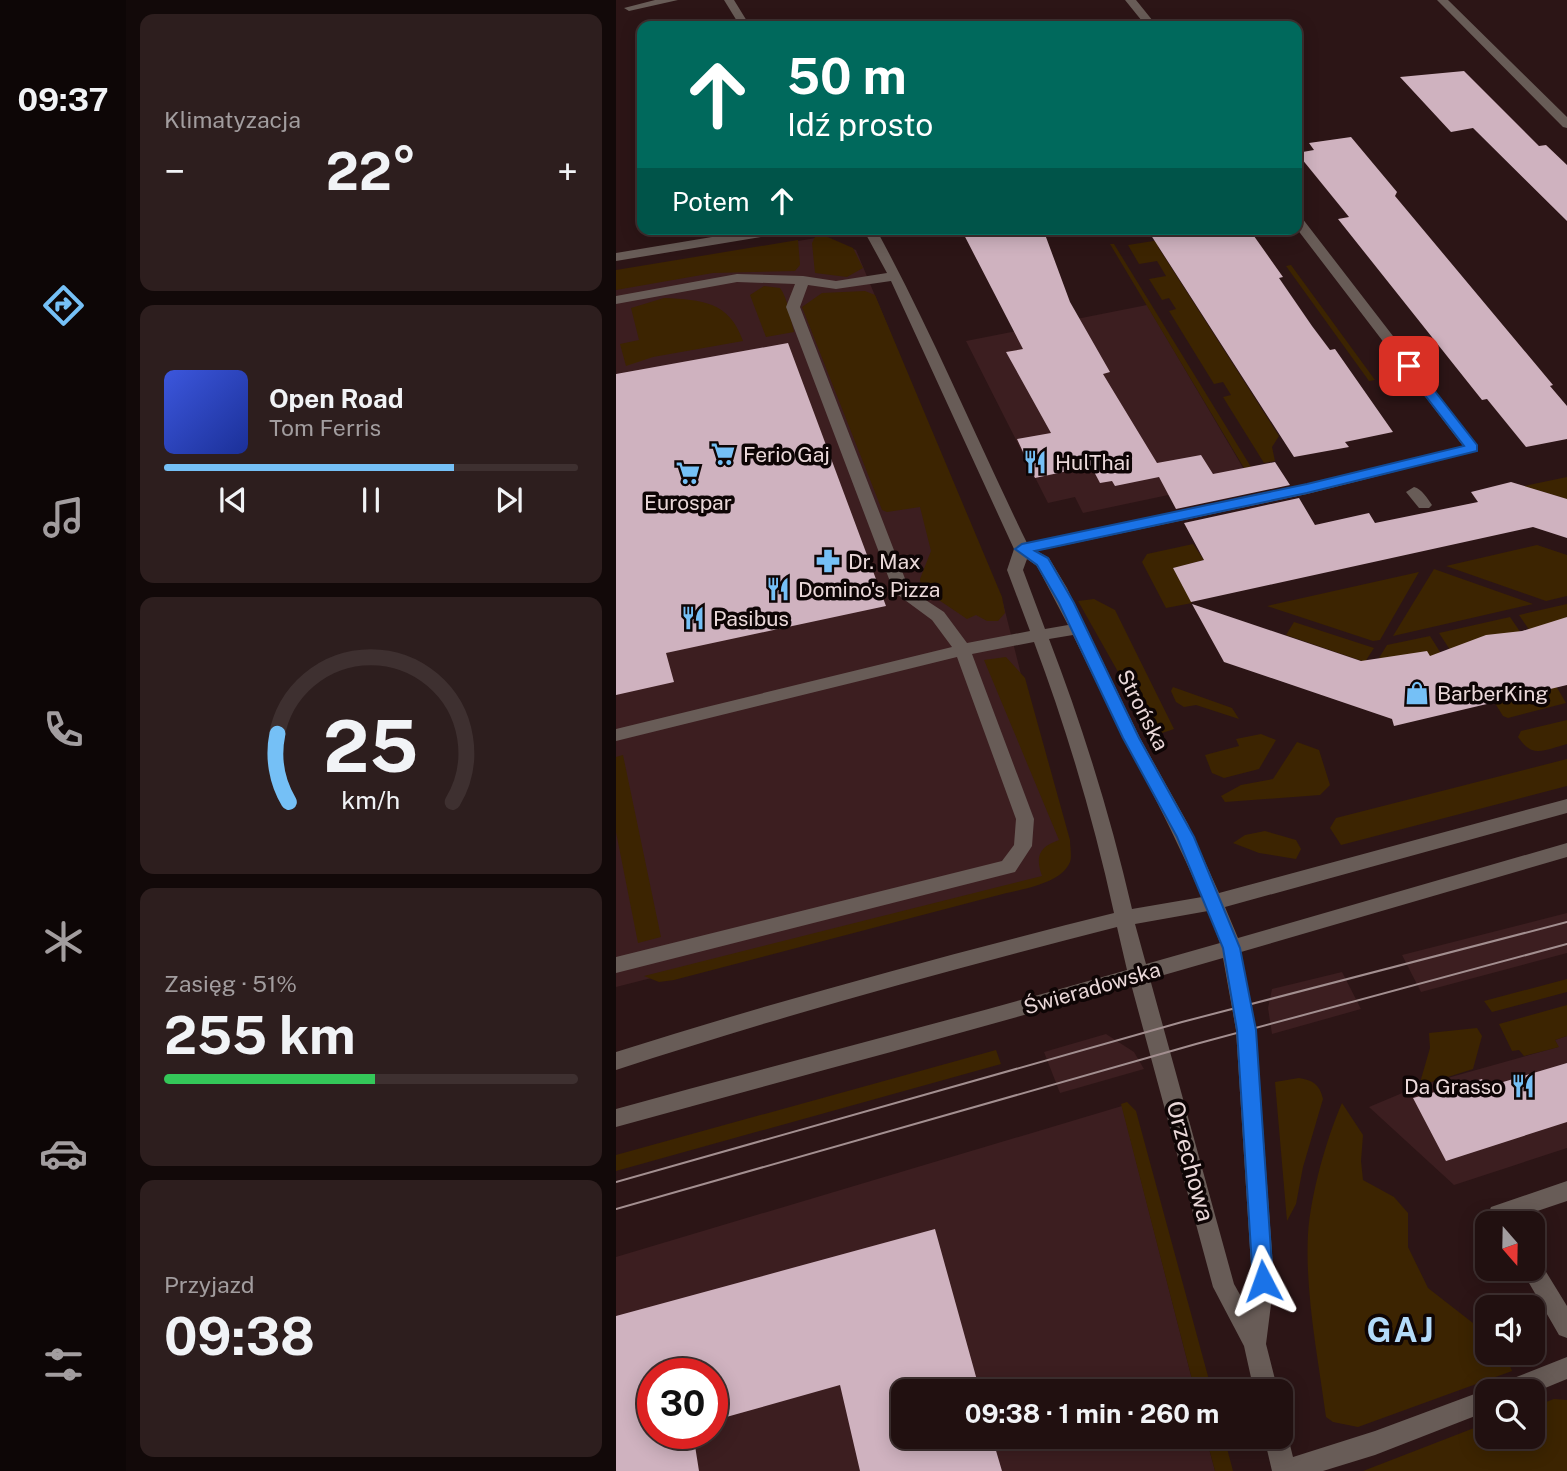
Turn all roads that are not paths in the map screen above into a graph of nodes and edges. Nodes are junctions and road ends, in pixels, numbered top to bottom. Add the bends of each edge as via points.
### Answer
1 (673, 0) edge
2 (729, 0) edge
3 (1130, 0) edge
4 (1442, 0) edge
5 (626, 4) edge
6 (616, 11) edge
7 (742, 21) edge
8 (1148, 21) edge
9 (1567, 124) edge
10 (1302, 227) edge
11 (749, 235) edge
12 (872, 235) edge
13 (616, 257) edge
14 (895, 276) junction
15 (803, 280) junction
16 (616, 300) edge
17 (1414, 492) dead end
18 (1424, 505) dead end
19 (1022, 549) junction
20 (1078, 629) junction
21 (1040, 635) junction
22 (963, 651) junction
23 (616, 735) edge
24 (1567, 806) edge
25 (1567, 850) edge
26 (1215, 902) junction
27 (1124, 918) junction
28 (1231, 948) junction
29 (616, 965) edge
30 (1139, 974) junction
31 (616, 1061) edge
32 (616, 1118) edge
33 (1567, 1191) edge
34 (1508, 1211) edge
35 (1539, 1281) edge
36 (1567, 1327) edge
37 (1255, 1344) junction
38 (1567, 1368) edge
39 (1263, 1379) edge
40 (1539, 1379) edge
41 (1475, 1405) edge
42 (1279, 1449) edge
43 (1284, 1471) edge

1 - 5 street
2 - 7 street
3 - 8 street
4 - 9 street
5 - 6 street
10 - 19 street via 1472,448 1307,489
11 - 13 street
12 - 14 street, Strońska
14 - 15 street via 848,285
14 - 19 street, Strońska
15 - 16 street via 719,280
15 - 22 street via 793,307 902,592 940,615
17 - 18 street
19 - 20 street, Strońska via 1043,562
19 - 21 street, Strońska via 1015,570
20 - 21 street
20 - 26 street, Strońska
21 - 22 street
21 - 27 street, Strońska via 1111,858
22 - 23 street
22 - 29 street via 1025,819 1023,846 1008,867
24 - 26 street
25 - 28 street, Świeradowska
26 - 27 street
26 - 28 street, Strońska
27 - 30 street, Orzechowa
27 - 31 street via 766,1014
28 - 30 street, Świeradowska
28 - 37 street, Orzechowa via 1247,1030 1263,1281
30 - 32 street, Świeradowska
30 - 37 street, Orzechowa via 1224,1287
33 - 34 street
35 - 36 street
37 - 39 street, Orzechowa
38 - 40 street
41 - 43 street
42 - 43 street

